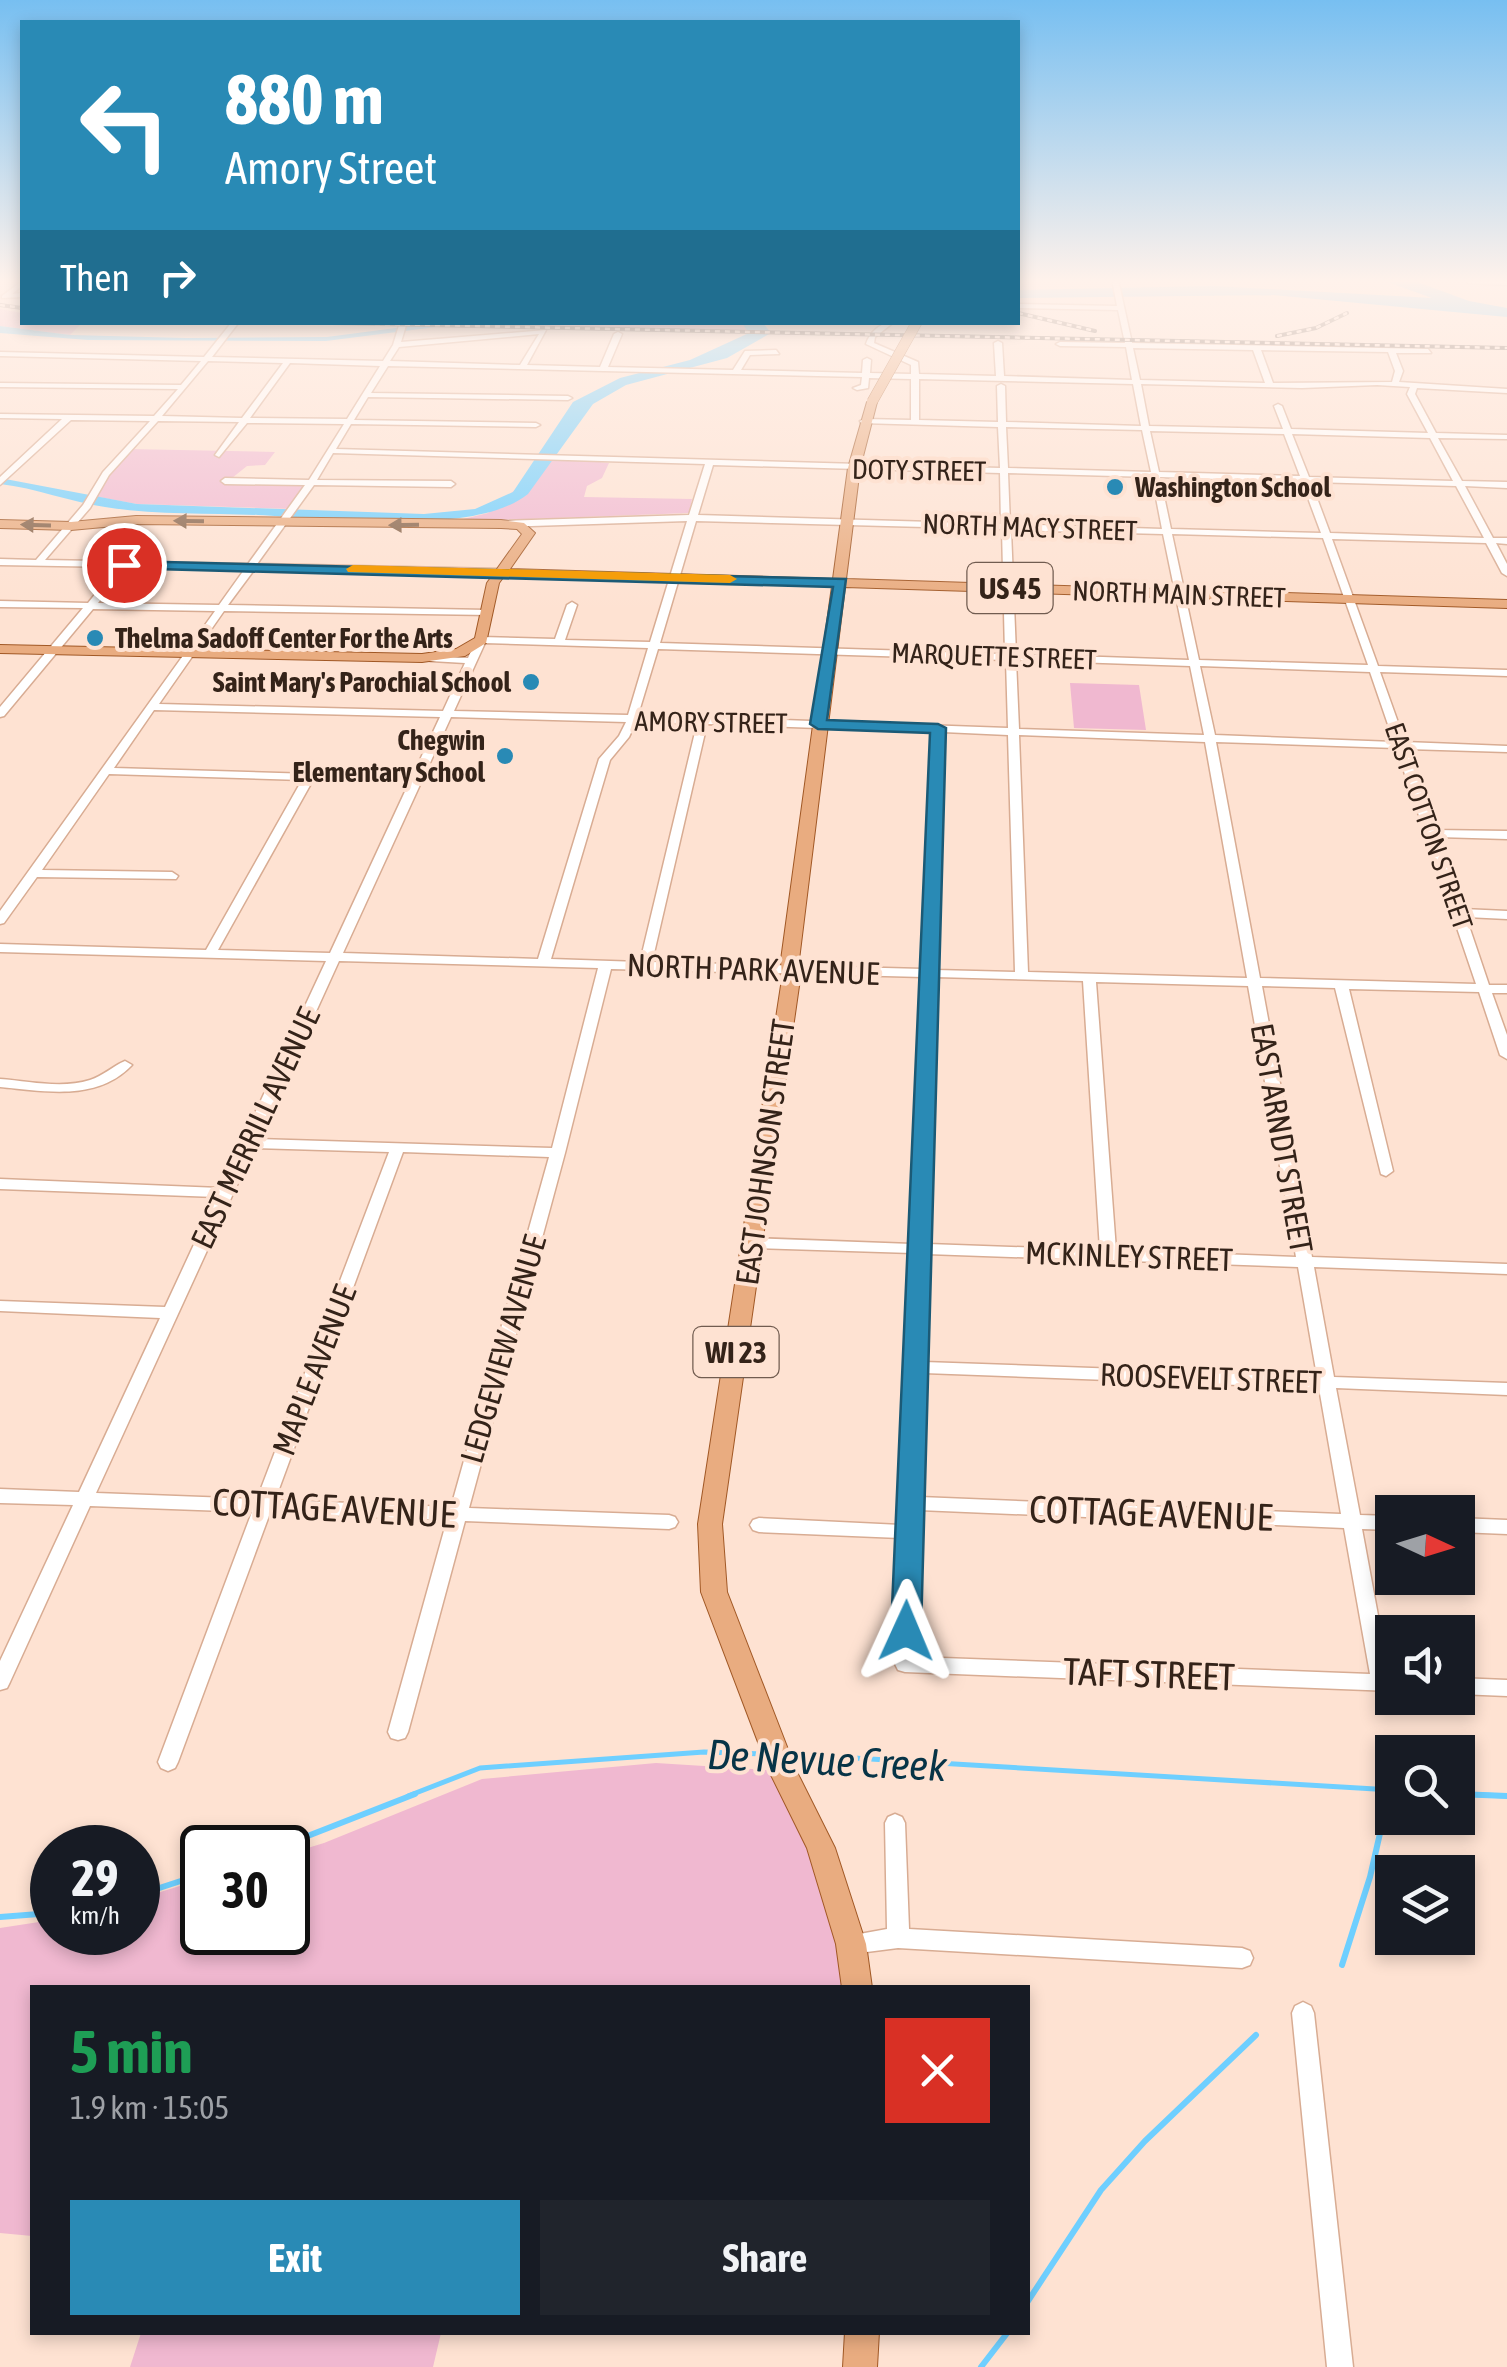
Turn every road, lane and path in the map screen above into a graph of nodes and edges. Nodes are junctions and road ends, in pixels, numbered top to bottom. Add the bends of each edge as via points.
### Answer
1 (181, 389) edge
2 (267, 389) edge
3 (369, 389) edge
4 (879, 389) edge
5 (914, 389) edge
6 (1001, 389) edge
7 (1136, 389) edge
8 (1413, 389) edge
9 (1468, 389) edge
10 (1507, 392) edge
11 (366, 395) junction
12 (568, 398) dead end
13 (1278, 406) dead end
14 (0, 416) edge
15 (68, 418) junction
16 (156, 420) junction
17 (864, 421) junction
18 (243, 422) junction
19 (915, 422) junction
20 (350, 423) junction
21 (1000, 424) junction
22 (536, 425) dead end
23 (1144, 427) junction
24 (1287, 430) junction
25 (1432, 434) junction
26 (1507, 436) edge
27 (332, 451) junction
28 (219, 455) dead end
29 (708, 464) junction
30 (854, 468) junction
31 (1004, 472) junction
32 (1154, 476) junction
33 (2, 479) edge
34 (1307, 480) junction
35 (225, 481) dead end
36 (312, 481) junction
37 (451, 484) dead end
38 (1458, 484) junction
39 (1507, 485) edge
40 (83, 510) junction
41 (287, 516) junction
42 (693, 518) junction
43 (553, 522) junction
44 (849, 522) junction
45 (0, 524) edge
46 (501, 524) junction
47 (1006, 526) junction
48 (1166, 531) junction
49 (529, 533) junction
50 (1327, 536) junction
51 (1490, 540) junction
52 (1507, 541) edge
53 (516, 554) junction
54 (0, 562) edge
55 (38, 563) junction
56 (124, 565) junction
57 (251, 568) junction
58 (523, 572) junction
59 (1507, 573) edge
60 (496, 577) junction
61 (674, 578) junction
62 (841, 582) junction
63 (1009, 588) junction
64 (1178, 594) junction
65 (1350, 599) junction
66 (0, 604) edge
67 (1507, 604) edge
68 (572, 605) dead end
69 (90, 606) junction
70 (222, 609) junction
71 (487, 613) junction
72 (481, 640) junction
73 (559, 642) junction
74 (654, 645) junction
75 (0, 650) edge
76 (53, 650) junction
77 (829, 651) junction
78 (192, 653) junction
79 (1013, 656) junction
80 (431, 658) junction
81 (472, 660) junction
82 (1194, 662) junction
83 (1374, 669) junction
84 (1507, 673) edge
85 (154, 707) junction
86 (0, 714) edge
87 (446, 714) junction
88 (632, 719) junction
89 (703, 720) junction
90 (818, 724) junction
91 (938, 728) junction
92 (1016, 731) junction
93 (1210, 738) junction
94 (1401, 745) junction
95 (1507, 749) edge
96 (108, 772) junction
97 (310, 776) junction
98 (416, 780) junction
99 (1432, 834) junction
100 (1507, 835) edge
101 (35, 873) junction
102 (172, 876) dead end
103 (1459, 913) junction
104 (1507, 914) edge
105 (0, 920) edge
106 (0, 948) edge
107 (210, 954) junction
108 (335, 957) junction
109 (543, 963) junction
110 (605, 965) junction
111 (645, 966) junction
112 (790, 970) junction
113 (931, 974) junction
114 (1022, 976) junction
115 (1089, 978) junction
116 (1254, 982) junction
117 (1341, 984) junction
118 (1484, 988) junction
119 (1507, 989) edge
120 (1507, 1054) edge
121 (125, 1065) dead end
122 (0, 1083) edge
123 (248, 1142) junction
124 (398, 1148) junction
125 (558, 1153) junction
126 (1386, 1172) dead end
127 (0, 1184) edge
128 (225, 1193) junction
129 (752, 1243) junction
130 (918, 1248) junction
131 (1108, 1255) junction
132 (1304, 1262) junction
133 (1507, 1269) edge
134 (0, 1306) edge
135 (168, 1313) junction
136 (916, 1367) junction
137 (1327, 1382) junction
138 (1507, 1389) edge
139 (0, 1496) edge
140 (84, 1500) junction
141 (263, 1504) junction
142 (909, 1504) junction
143 (456, 1513) junction
144 (1353, 1521) junction
145 (669, 1522) dead end
146 (1375, 1522) edge
147 (758, 1525) dead end
148 (1475, 1526) edge
149 (1507, 1527) edge
150 (908, 1532) junction
151 (1375, 1626) edge
152 (10, 1636) edge
153 (0, 1682) edge
154 (1375, 1683) edge
155 (1475, 1687) edge
156 (1507, 1688) edge
157 (398, 1732) dead end
158 (168, 1762) dead end
159 (895, 1823) dead end
160 (898, 1938) junction
161 (851, 1944) junction
162 (1242, 1958) dead end
163 (857, 1985) edge
164 (1303, 2012) dead end
165 (862, 2335) edge
166 (860, 2367) edge
167 (1340, 2367) edge

1 - 16 street
2 - 18 street
3 - 11 street
4 - 17 main road, bridge
5 - 19 street
6 - 21 street
7 - 23 street, EAST ARNDT STREET
8 - 25 street
9 - 10 street
11 - 12 street
11 - 20 street
13 - 24 street, EAST COTTON STREET
14 - 15 street
15 - 16 street
15 - 33 street
16 - 18 street
16 - 40 street
17 - 19 street
17 - 30 main road
18 - 20 street
18 - 28 street
19 - 21 street
20 - 22 street
20 - 27 street
21 - 23 street
21 - 31 street
23 - 24 street
23 - 32 street, EAST ARNDT STREET
24 - 25 street
24 - 34 street, EAST COTTON STREET
25 - 26 street
25 - 38 street
27 - 29 street, DOTY STREET
27 - 36 street
29 - 30 street, DOTY STREET
29 - 42 street
30 - 31 street, DOTY STREET
30 - 44 main road
31 - 32 street, DOTY STREET
31 - 47 street
32 - 34 street, DOTY STREET
32 - 48 street, EAST ARNDT STREET
34 - 38 street, DOTY STREET
34 - 50 street, EAST COTTON STREET
35 - 36 street
36 - 37 street
36 - 41 street
38 - 39 street, DOTY STREET
38 - 51 street
41 -> 40 main road, NORTH MACY STREET via 98,524
40 -> 45 main road, NORTH MACY STREET
40 - 55 street
46 -> 41 main road, NORTH MACY STREET
41 - 57 street
42 - 43 street, NORTH MACY STREET
42 - 44 street, NORTH MACY STREET
42 - 61 street
43 - 46 street, NORTH MACY STREET
43 - 49 street, NORTH MACY STREET
44 - 47 street, NORTH MACY STREET
44 - 62 main road
46 - 49 main road
47 - 48 street, NORTH MACY STREET
47 - 63 street
48 - 50 street, NORTH MACY STREET
48 - 64 street, EAST ARNDT STREET
49 - 53 main road
50 - 51 street, NORTH MACY STREET
50 - 65 street, EAST COTTON STREET
51 - 52 street, NORTH MACY STREET
51 - 59 street
53 - 58 main road via 513,564
53 - 60 main road
54 - 55 street
55 - 56 street
56 - 57 street
56 - 69 street
57 - 60 street
57 - 70 street
58 - 60 main road
58 - 61 main road, NORTH MAIN STREET
60 - 71 main road, EAST MERRILL AVENUE
61 - 62 main road, NORTH MAIN STREET
61 - 74 street
62 - 63 main road, NORTH MAIN STREET / US 45
62 - 77 main road, WI 23
63 - 64 main road, NORTH MAIN STREET / US 45
63 - 79 street
64 - 65 main road, NORTH MAIN STREET / US 45
64 - 82 street, EAST ARNDT STREET
65 - 67 main road, NORTH MAIN STREET / US 45
65 - 83 street, EAST COTTON STREET
66 - 69 street
68 - 73 street
69 - 70 street
69 - 76 street
70 - 71 street
70 - 78 street
71 - 72 main road, EAST MERRILL AVENUE
72 - 73 street, MARQUETTE STREET
72 - 80 main road via 460,653
72 - 81 street, EAST MERRILL AVENUE
73 - 74 street, MARQUETTE STREET
74 - 77 street, MARQUETTE STREET
74 - 88 street
75 - 76 main road
76 - 78 main road
76 - 86 street
77 - 79 street, MARQUETTE STREET
77 - 90 main road, EAST JOHNSON STREET / WI 23
78 - 80 main road
78 - 85 street
79 - 82 street, MARQUETTE STREET
79 - 92 street
80 - 81 street
81 - 87 street, EAST MERRILL AVENUE
82 - 83 street, MARQUETTE STREET
82 - 93 street, EAST ARNDT STREET
83 - 84 street, MARQUETTE STREET
83 - 94 street, EAST COTTON STREET
85 - 87 street, AMORY STREET
85 - 96 street
87 - 88 street, AMORY STREET
87 - 98 street, EAST MERRILL AVENUE
88 - 89 street, AMORY STREET
88 - 109 street via 604,759
89 - 90 street, AMORY STREET
89 - 111 street
90 - 91 street, AMORY STREET
90 - 112 main road, EAST JOHNSON STREET / WI 23
91 - 92 street, AMORY STREET
91 - 113 street
92 - 93 street, AMORY STREET
92 - 114 street
93 - 94 street, AMORY STREET
93 - 116 street, EAST ARNDT STREET
94 - 95 street, AMORY STREET
94 - 99 street, EAST COTTON STREET
96 - 97 street
96 - 101 street
97 - 98 street
97 - 107 street
98 - 108 street, EAST MERRILL AVENUE
99 - 100 street
99 - 103 street, EAST COTTON STREET
101 - 102 street
101 - 105 street
103 - 104 street
103 - 118 street, EAST COTTON STREET
106 - 107 street, NORTH PARK AVENUE
107 - 108 street, NORTH PARK AVENUE
108 - 109 street, NORTH PARK AVENUE
108 - 123 street, EAST MERRILL AVENUE
109 - 110 street, NORTH PARK AVENUE
110 - 111 street, NORTH PARK AVENUE
110 - 125 street, LEDGEVIEW AVENUE
111 - 112 street, NORTH PARK AVENUE
112 - 113 street, NORTH PARK AVENUE
112 - 129 main road, EAST JOHNSON STREET / WI 23
113 - 114 street, NORTH PARK AVENUE
113 - 130 street
114 - 115 street, NORTH PARK AVENUE
115 - 116 street, NORTH PARK AVENUE
115 - 131 street
116 - 117 street, NORTH PARK AVENUE
116 - 132 street, EAST ARNDT STREET
117 - 118 street, NORTH PARK AVENUE
117 - 126 street
118 - 119 street, NORTH PARK AVENUE
118 - 120 street, EAST COTTON STREET
121 - 122 street via 106,1081 84,1087
123 - 124 street
123 - 128 street, EAST MERRILL AVENUE
124 - 125 street
124 - 141 street, MAPLE AVENUE
125 - 143 street, LEDGEVIEW AVENUE
127 - 128 street
128 - 135 street, EAST MERRILL AVENUE
129 - 130 street, MCKINLEY STREET
129 - 161 main road, EAST JOHNSON STREET / WI 23 via 710,1524 714,1592 783,1771 821,1848
130 - 131 street, MCKINLEY STREET
130 - 136 street
131 - 132 street, MCKINLEY STREET
132 - 133 street, MCKINLEY STREET
132 - 137 street, EAST ARNDT STREET
134 - 135 street
135 - 140 street, EAST MERRILL AVENUE
136 - 137 street, ROOSEVELT STREET
136 - 142 street
137 - 138 street, ROOSEVELT STREET
137 - 144 street, EAST ARNDT STREET
139 - 140 street, COTTAGE AVENUE
140 - 141 street, COTTAGE AVENUE
140 - 152 street, EAST MERRILL AVENUE
141 - 143 street, COTTAGE AVENUE
141 - 158 street, MAPLE AVENUE
142 - 144 street, COTTAGE AVENUE
142 - 150 street
143 - 145 street, COTTAGE AVENUE
143 - 157 street, LEDGEVIEW AVENUE
144 - 146 street, COTTAGE AVENUE
144 - 151 street, EAST ARNDT STREET
147 - 150 street
148 - 149 street
150 - 154 street, TAFT STREET via 905,1664
152 - 153 street, EAST MERRILL AVENUE
155 - 156 street
159 - 160 street
160 - 161 street
160 - 162 street
161 - 163 main road, EAST JOHNSON STREET / WI 23
164 - 167 street
165 - 166 main road

